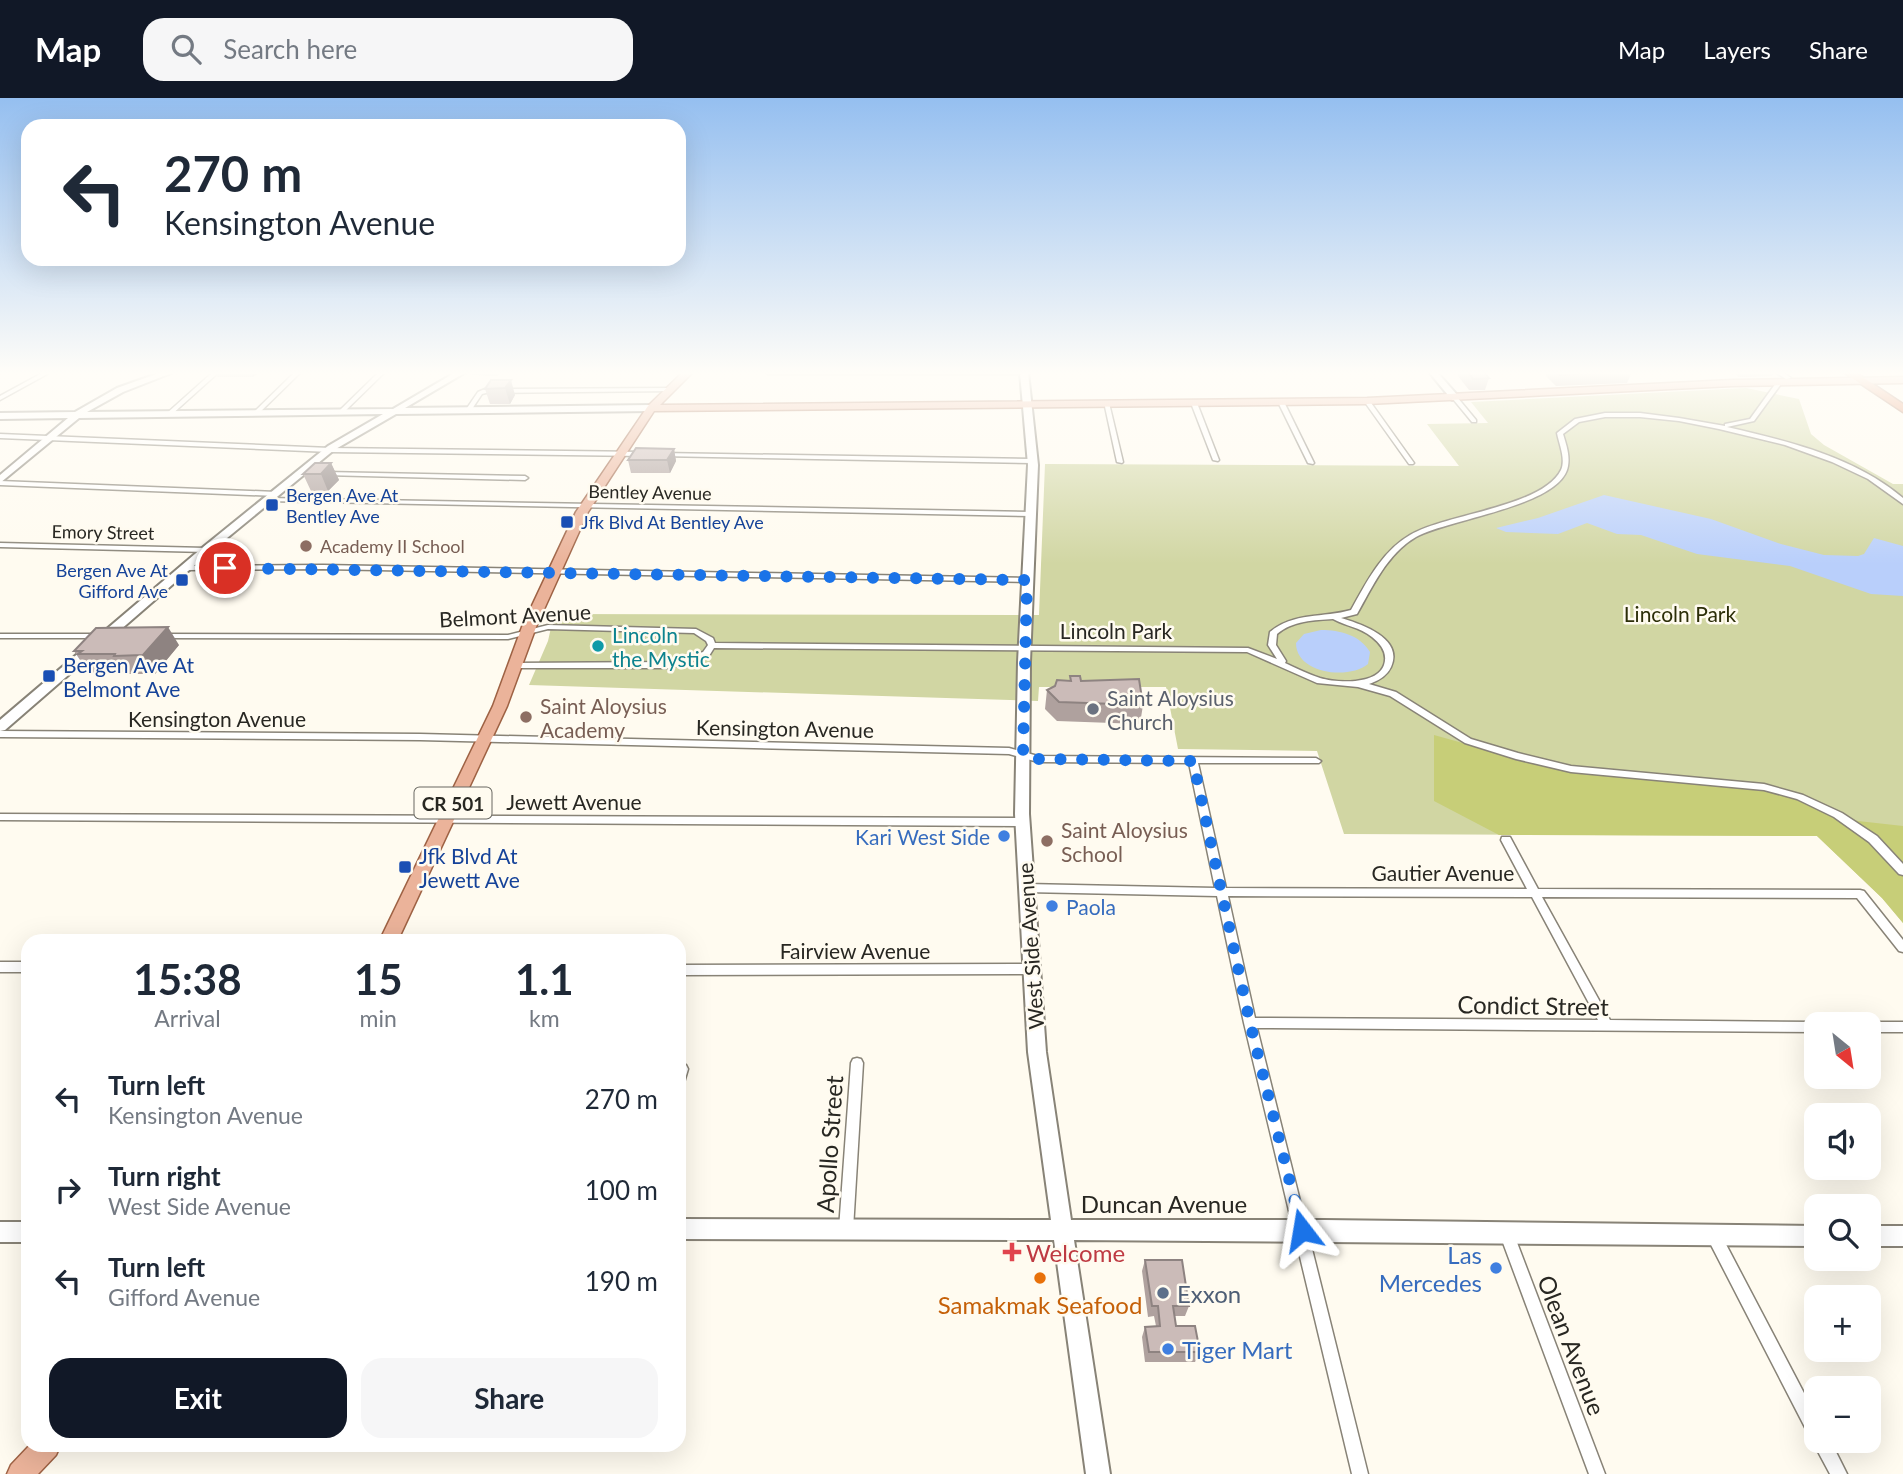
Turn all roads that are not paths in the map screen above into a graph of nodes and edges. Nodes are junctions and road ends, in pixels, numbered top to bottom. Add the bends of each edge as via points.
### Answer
1 (10, 436) edge
2 (352, 436) edge
3 (633, 436) edge
4 (1029, 436) edge
5 (1114, 436) edge
6 (1207, 436) edge
7 (1298, 436) edge
8 (1392, 436) edge
9 (1561, 436) edge
10 (1763, 436) edge
11 (1768, 436) edge
12 (48, 437) junction
13 (1771, 438) junction
14 (330, 450) junction
15 (621, 454) junction
16 (1216, 460) dead end
17 (1032, 461) junction
18 (1120, 462) dead end
19 (1311, 463) dead end
20 (1411, 463) dead end
21 (301, 474) junction
22 (525, 478) dead end
23 (0, 481) edge
24 (272, 497) junction
25 (1903, 502) edge
26 (586, 506) junction
27 (1031, 514) junction
28 (0, 545) edge
29 (206, 550) junction
30 (186, 568) junction
31 (553, 571) junction
32 (1027, 580) junction
33 (1323, 617) junction
34 (527, 632) junction
35 (105, 635) junction
36 (0, 636) edge
37 (120, 636) edge
38 (145, 636) edge
39 (1274, 636) junction
40 (712, 645) junction
41 (1026, 648) junction
42 (1248, 650) junction
43 (517, 665) junction
44 (1288, 666) junction
45 (1359, 684) junction
46 (0, 727) edge
47 (0, 734) edge
48 (482, 739) junction
49 (1023, 755) junction
50 (1193, 761) junction
51 (1315, 761) dead end
52 (0, 817) edge
53 (446, 820) junction
54 (1022, 822) junction
55 (1506, 840) dead end
56 (1903, 871) edge
57 (1026, 887) junction
58 (1534, 891) junction
59 (1223, 892) junction
60 (392, 934) edge
61 (1903, 948) edge
62 (0, 967) edge
63 (21, 967) edge
64 (686, 970) edge
65 (1031, 970) junction
66 (1250, 1023) junction
67 (1607, 1026) junction
68 (1804, 1027) edge
69 (1881, 1027) edge
70 (1903, 1027) edge
71 (857, 1063) dead end
72 (846, 1228) junction
73 (686, 1229) edge
74 (1063, 1229) junction
75 (1302, 1230) junction
76 (0, 1232) edge
77 (21, 1232) edge
78 (1506, 1232) junction
79 (1714, 1236) junction
80 (1804, 1236) edge
81 (1881, 1236) edge
82 (1903, 1236) edge
83 (1804, 1408) edge
84 (41, 1452) edge
85 (1828, 1453) edge
86 (20, 1474) edge
87 (1098, 1474) edge
88 (1360, 1474) edge
89 (1597, 1474) edge
90 (1839, 1474) edge

1 - 12 street
2 - 14 main road
3 - 15 main road, CR 501
4 - 17 main road, West Side Avenue
5 - 18 street
6 - 16 street
7 - 19 street
8 - 20 street
9 - 33 street via 1565,460 1554,484 1532,496 1439,522 1412,537 1380,565 1354,611
10 - 13 street
11 - 13 street
12 - 14 street
12 - 23 main road
13 - 25 street via 1865,475
14 - 15 street
14 - 21 main road
15 - 17 street
15 - 26 main road, CR 501
17 - 27 main road, West Side Avenue
21 - 22 street
21 - 24 main road
23 - 24 street, Bentley Avenue
24 - 26 street, Bentley Avenue
24 - 29 main road
26 - 27 street, Bentley Avenue
26 - 31 main road, CR 501
27 - 32 main road, West Side Avenue
28 - 29 street, Emory Street
29 - 30 main road
30 - 31 street
30 - 35 main road
31 - 32 street
31 - 34 main road, CR 501
32 - 41 main road, West Side Avenue
33 - 39 street via 1291,621
33 - 45 street via 1366,629 1386,646 1388,671
34 - 38 street, Belmont Avenue via 508,636
34 - 40 street, Belmont Avenue via 548,627 696,631
34 - 43 main road, CR 501
35 - 36 street
35 - 37 street
35 - 46 main road
39 - 42 street
39 - 44 street via 1275,651
40 - 41 street, Belmont Avenue
40 - 43 street via 706,654 670,666
41 - 42 street, Lincoln Park
41 - 49 main road, West Side Avenue
42 - 44 street, Lincoln Park
43 - 48 main road, CR 501
44 - 45 street, Lincoln Park via 1320,681
45 - 56 street, Lincoln Park via 1393,694 1468,741 1516,756 1561,767 1764,787 1800,797 1873,839
47 - 48 street, Kensington Avenue
48 - 49 street, Kensington Avenue via 1009,751
48 - 53 main road, CR 501
49 - 50 street, Kensington Avenue
49 - 54 main road, West Side Avenue
50 - 51 street, Kensington Avenue
50 - 59 street
52 - 53 street, Jewett Avenue
53 - 54 street, Jewett Avenue
53 - 60 main road, CR 501
54 - 57 main road, West Side Avenue
55 - 58 street
57 - 59 street, Gautier Avenue
57 - 65 main road, West Side Avenue
58 - 59 street, Gautier Avenue
58 - 61 street, Gautier Avenue via 1860,894
58 - 67 street
59 - 66 street
62 - 63 street
64 - 65 street, Fairview Avenue
65 - 74 main road, West Side Avenue via 1037,1052
66 - 67 street, Condict Street
66 - 75 street
67 - 68 street, Condict Street
69 - 70 street
71 - 72 street, Apollo Street
72 - 73 main road, Duncan Avenue
72 - 74 main road, Duncan Avenue
74 - 75 main road, Duncan Avenue
74 - 87 main road, West Side Avenue
75 - 78 main road, Duncan Avenue
75 - 88 street
76 - 77 main road
78 - 79 main road, Duncan Avenue
78 - 89 street, Olean Avenue
79 - 80 main road, Duncan Avenue
79 - 83 street
81 - 82 main road
84 - 86 main road
85 - 90 street

